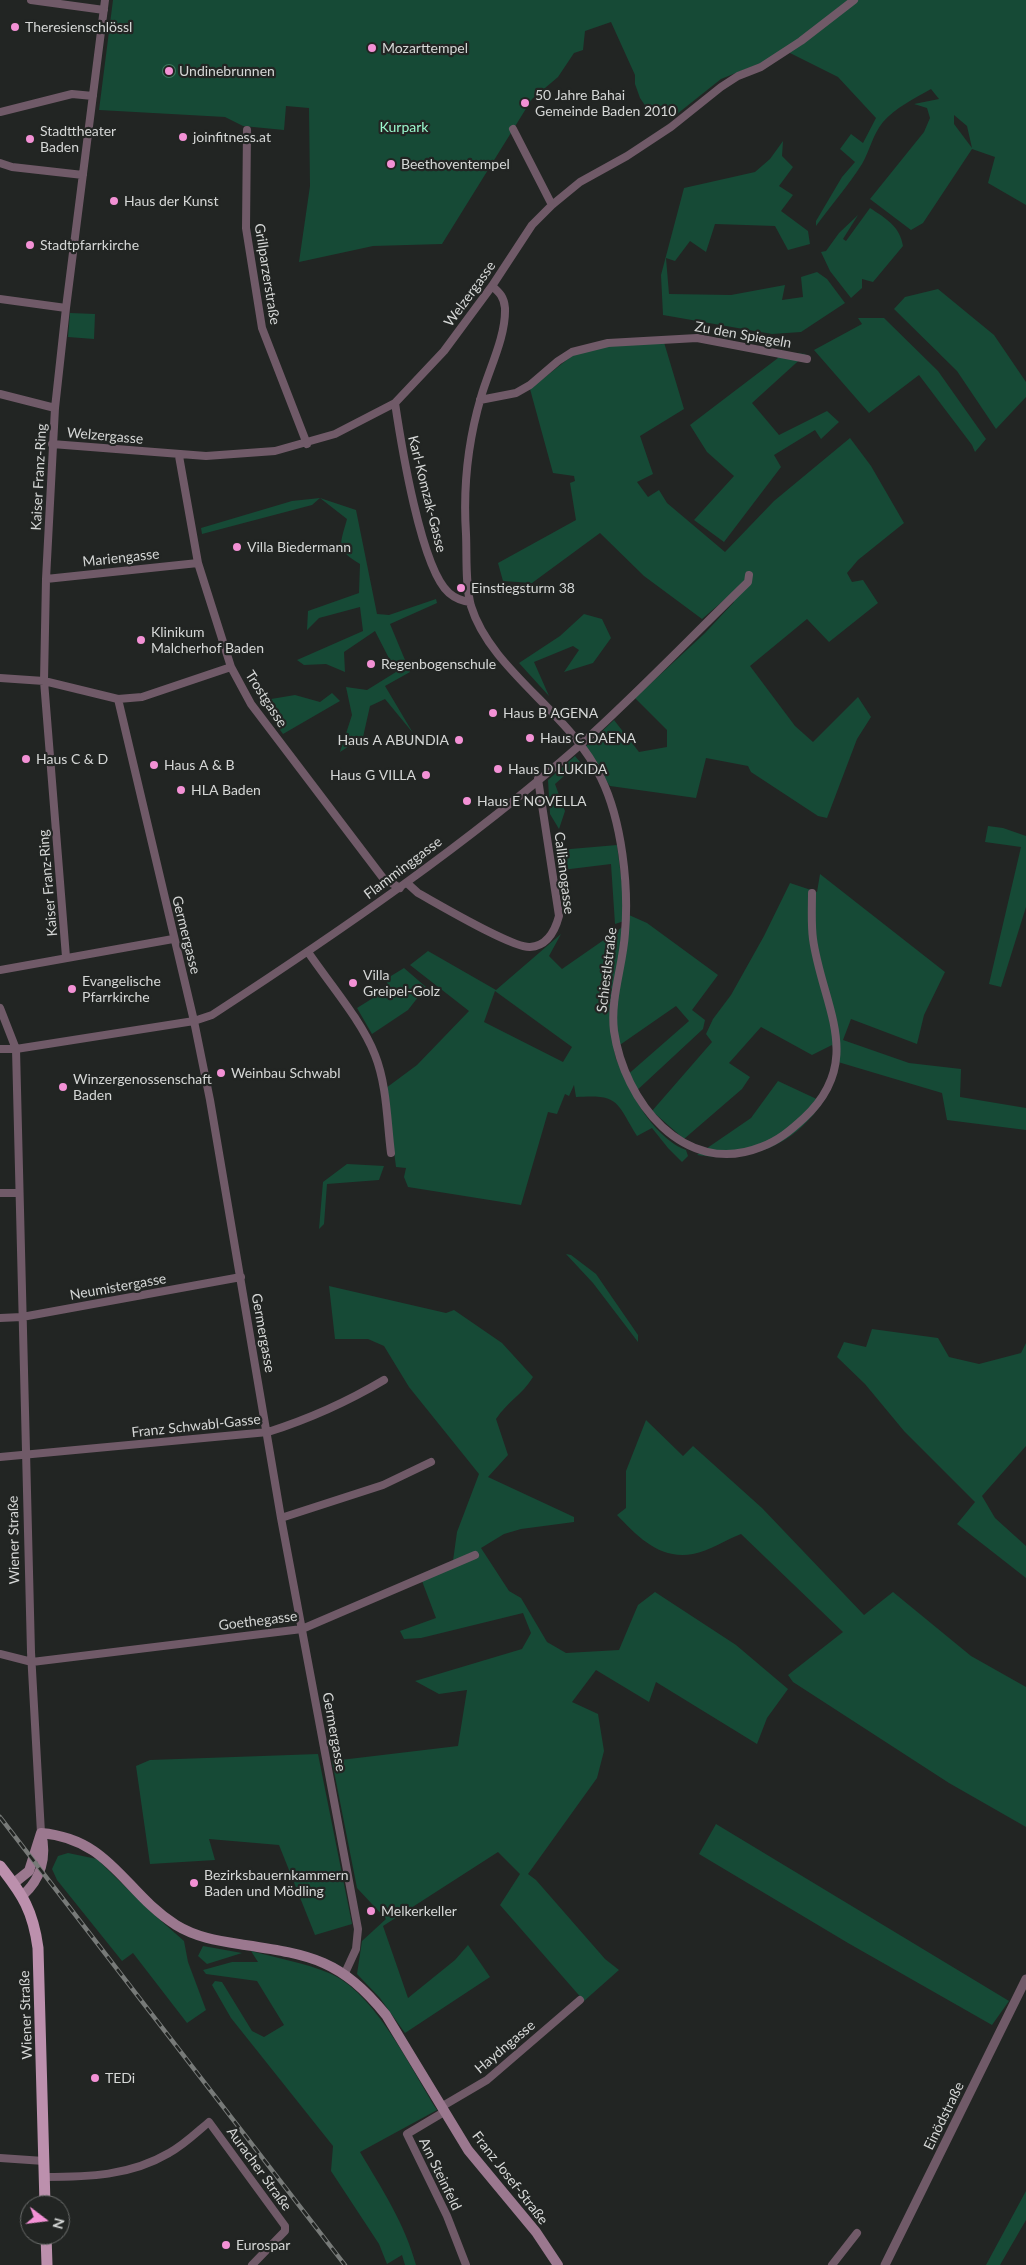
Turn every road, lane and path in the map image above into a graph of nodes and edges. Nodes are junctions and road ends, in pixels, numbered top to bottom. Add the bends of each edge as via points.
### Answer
1 (31, 0) edge
2 (105, 0) edge
3 (854, 0) edge
4 (104, 10) junction
5 (93, 96) junction
6 (0, 112) edge
7 (247, 130) dead end
8 (513, 130) dead end
9 (0, 163) edge
10 (82, 175) junction
11 (552, 205) junction
12 (492, 286) junction
13 (0, 299) edge
14 (66, 308) junction
15 (806, 359) dead end
16 (0, 394) edge
17 (480, 400) junction
18 (395, 403) junction
19 (55, 408) junction
20 (52, 444) junction
21 (307, 444) junction
22 (179, 456) junction
23 (198, 563) junction
24 (750, 575) dead end
25 (46, 579) junction
26 (470, 602) junction
27 (232, 667) junction
28 (0, 678) edge
29 (44, 681) junction
30 (118, 700) junction
31 (580, 744) junction
32 (538, 779) junction
33 (407, 883) junction
34 (400, 888) junction
35 (812, 893) dead end
36 (173, 939) junction
37 (308, 952) junction
38 (66, 957) junction
39 (0, 970) edge
40 (0, 1008) edge
41 (194, 1021) junction
42 (16, 1049) junction
43 (0, 1050) edge
44 (391, 1154) dead end
45 (0, 1193) edge
46 (19, 1193) junction
47 (240, 1277) junction
48 (22, 1317) junction
49 (0, 1318) edge
50 (384, 1380) dead end
51 (268, 1432) junction
52 (27, 1455) junction
53 (0, 1457) edge
54 (431, 1462) dead end
55 (281, 1518) junction
56 (475, 1555) dead end
57 (302, 1629) junction
58 (0, 1654) edge
59 (32, 1662) junction
60 (40, 1834) junction
61 (0, 1866) edge
62 (14, 1883) junction
63 (23, 1895) junction
64 (345, 1973) junction
65 (1026, 1979) edge
66 (580, 2000) dead end
67 (442, 2109) junction
68 (0, 2158) edge
69 (44, 2161) junction
70 (44, 2177) junction
71 (45, 2195) edge
72 (856, 2233) dead end
73 (46, 2245) edge
74 (47, 2265) edge
75 (252, 2265) edge
76 (466, 2265) edge
77 (558, 2265) edge
78 (832, 2265) edge
79 (886, 2265) edge

1 - 4 street
2 - 4 street, Kaiser Franz-Ring
3 - 11 street, Welzergasse via 801,41 761,67 721,87 671,127 580,182
4 - 5 street, Kaiser Franz-Ring
5 - 6 street via 72,94
5 - 10 street, Kaiser Franz-Ring
7 - 21 street, Grillparzerstraße via 246,228 262,328
8 - 11 street
9 - 10 street
10 - 14 street, Kaiser Franz-Ring
11 - 12 street, Welzergasse via 532,225
12 - 17 street, Schiestlstraße via 502,295 505,308
12 - 18 street, Welzergasse via 444,351
13 - 14 street
14 - 19 street, Kaiser Franz-Ring
15 - 17 street, Zu den Spiegeln via 697,338 608,343 572,352 516,393
16 - 19 street
17 - 26 street, Schiestlstraße via 467,468 464,508
18 - 21 street, Welzergasse via 335,434
18 - 26 street, Karl-Komzak-Gasse via 404,465 431,565 448,593
19 - 20 street, Kaiser Franz-Ring
20 - 22 street, Welzergasse
20 - 25 street, Kaiser Franz-Ring
21 - 22 street, Welzergasse via 275,451
22 - 23 street, Trostgasse
23 - 25 street, Mariengasse
23 - 27 street, Trostgasse
24 - 31 street, Flamminggasse via 748,582
25 - 29 street, Kaiser Franz-Ring
26 - 31 street, Schiestlstraße via 491,646
27 - 30 street via 142,697
27 - 34 street, Trostgasse via 252,704 377,871
28 - 29 street
29 - 30 street
29 - 38 street, Kaiser Franz-Ring
30 - 36 street, Germergasse
31 - 32 street, Flamminggasse
31 - 35 street, Schiestlstraße via 601,777 621,848 626,913 614,1003 618,1050 629,1079 655,1121 695,1149 707,1154 738,1155 771,1144 811,1112 833,1076 836,1028 813,941
32 - 33 street, Flamminggasse
32 - 33 street, Callianogasse via 559,916 554,933 541,944 531,948 521,946 418,893
33 - 34 street, Flamminggasse
34 - 37 street, Flamminggasse
36 - 38 street
36 - 41 street, Germergasse
37 - 41 street, Flamminggasse via 212,1015
37 - 44 street via 367,1037 376,1056
38 - 39 street
40 - 42 street, Wiener Straße
41 - 42 street, Flamminggasse
41 - 47 street, Germergasse
42 - 43 street, Flamminggasse
42 - 46 street, Wiener Straße
45 - 46 street
46 - 48 street, Wiener Straße
47 - 48 street, Neumistergasse
47 - 51 street, Germergasse
48 - 49 street, Neumistergasse
48 - 52 street, Wiener Straße
50 - 51 street, Franz Schwabl-Gasse via 309,1419
51 - 52 street, Franz Schwabl-Gasse
51 - 55 street, Germergasse
52 - 53 street, Franz Schwabl-Gasse
52 - 59 street, Wiener Straße
54 - 55 street via 383,1485
55 - 57 street, Germergasse
56 - 57 street, Goethegasse
57 - 59 street, Goethegasse
57 - 64 street, Germergasse via 358,1929 356,1949
58 - 59 street
59 - 60 street, Wiener Straße
60 - 62 main road, Wiener Straße via 29,1871
60 - 63 main road, Wiener Straße via 44,1845 40,1873 37,1881
60 - 64 main road, Franz Josef-Straße via 78,1842 97,1852 154,1908 194,1935 284,1950 310,1957
61 - 62 main road
62 - 63 main road
63 - 69 main road, Wiener Straße via 36,1928 38,1948
64 - 67 main road, Franz Josef-Straße via 386,2015
65 - 79 street, Einödstraße
66 - 67 street, Haydngasse via 487,2080
67 - 76 street, Am Steinfeld via 407,2134 447,2216
67 - 77 main road, Franz Josef-Straße via 468,2150 536,2232
68 - 69 street
69 - 70 main road, Wiener Straße
70 - 71 main road, Wiener Straße
70 - 75 street, Auracher Straße via 90,2177 136,2168 170,2153 209,2122 285,2226 286,2231
72 - 78 street
73 - 74 main road

